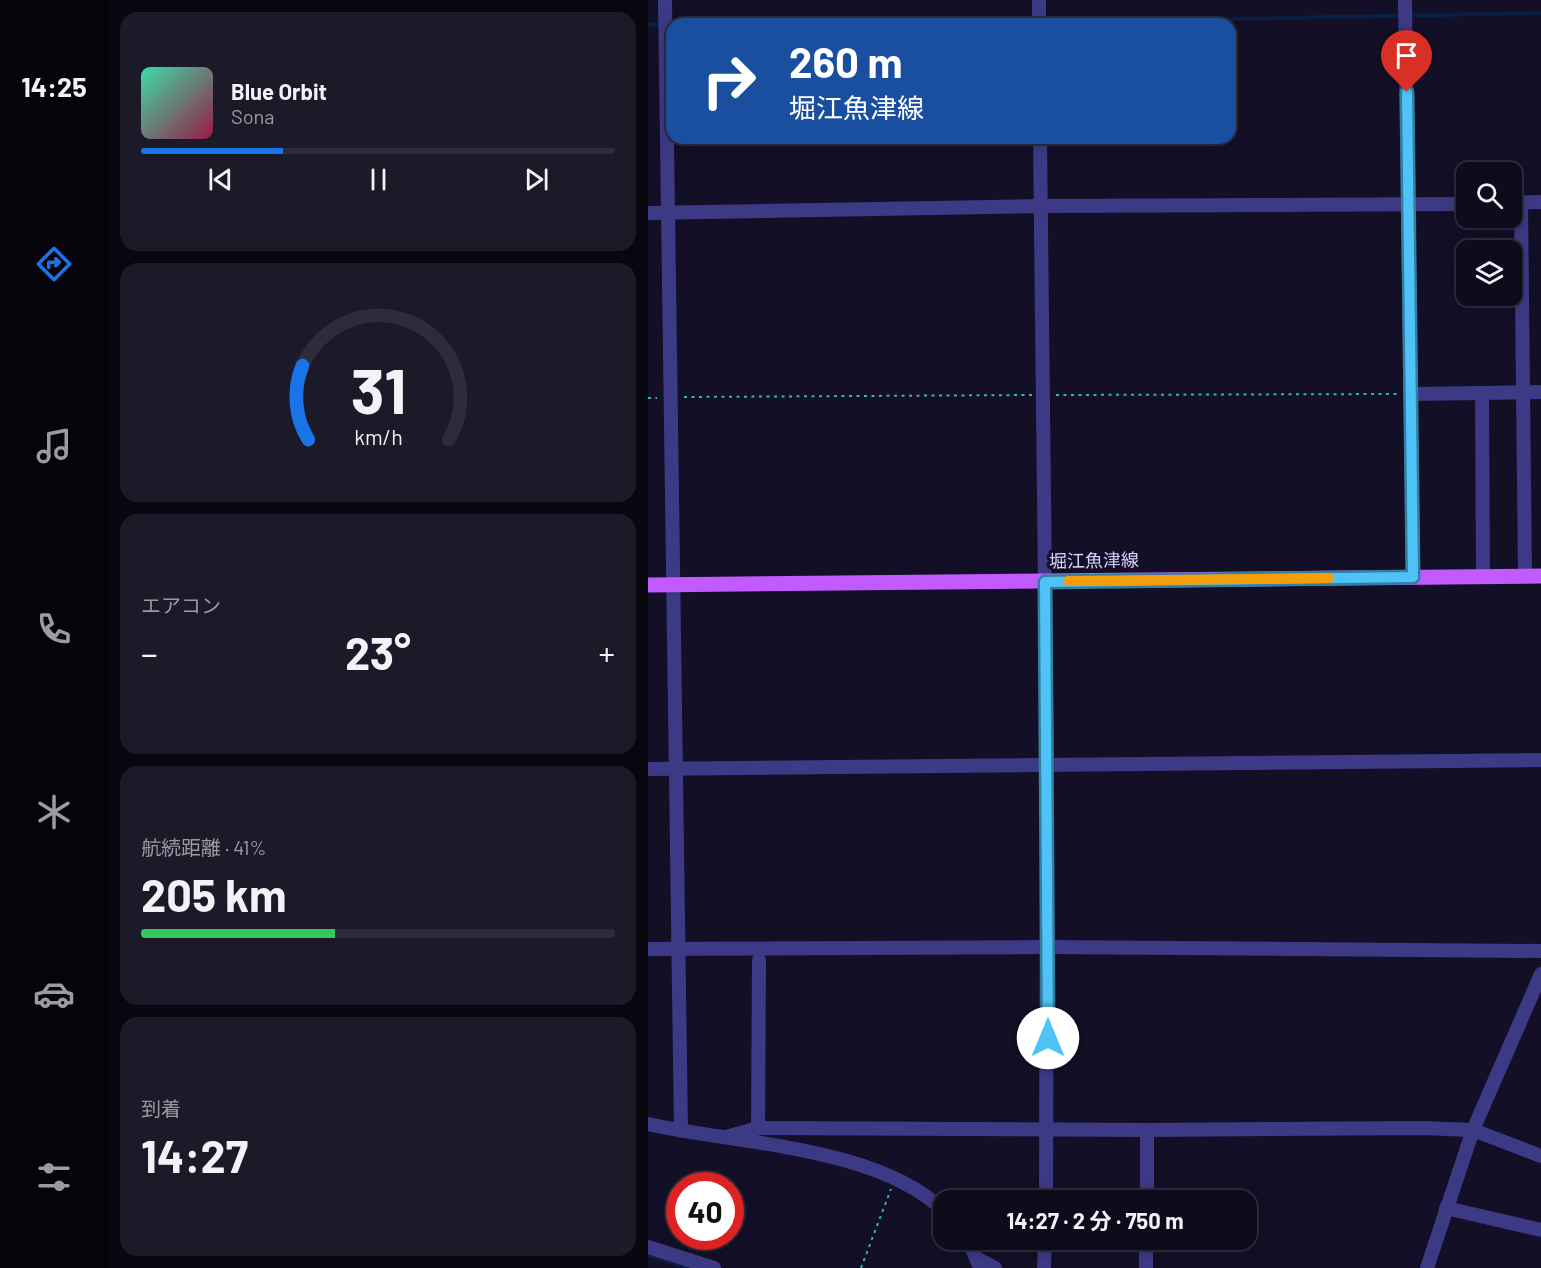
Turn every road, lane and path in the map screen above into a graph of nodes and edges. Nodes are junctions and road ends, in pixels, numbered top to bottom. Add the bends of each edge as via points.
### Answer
1 (665, 0) edge
2 (1405, 0) edge
3 (666, 106) edge
4 (666, 144) edge
5 (1040, 144) edge
6 (1541, 202) edge
7 (1522, 203) edge
8 (1456, 204) edge
9 (1409, 206) junction
10 (1040, 207) junction
11 (648, 213) edge
12 (667, 213) junction
13 (1517, 228) edge
14 (1524, 392) junction
15 (1541, 392) edge
16 (1482, 393) junction
17 (1412, 394) junction
18 (1483, 576) junction
19 (1525, 576) junction
20 (1541, 576) edge
21 (1413, 577) junction
22 (1045, 582) junction
23 (648, 585) edge
24 (672, 585) junction
25 (1541, 760) edge
26 (1047, 765) junction
27 (674, 768) junction
28 (648, 769) edge
29 (1048, 947) junction
30 (648, 949) edge
31 (678, 949) junction
32 (1541, 951) edge
33 (759, 960) dead end
34 (1541, 974) edge
35 (1538, 988) edge
36 (648, 1124) edge
37 (758, 1128) junction
38 (1047, 1128) junction
39 (1147, 1130) junction
40 (1473, 1130) junction
41 (681, 1131) junction
42 (726, 1137) junction
43 (1541, 1156) edge
44 (895, 1179) junction
45 (1046, 1190) edge
46 (1147, 1190) edge
47 (933, 1201) edge
48 (1446, 1208) junction
49 (1541, 1230) edge
50 (648, 1247) edge
51 (973, 1250) edge
52 (1045, 1250) edge
53 (1146, 1250) edge
54 (979, 1264) edge
55 (714, 1268) edge
56 (861, 1268) edge
57 (995, 1268) edge
58 (1044, 1268) edge
59 (1146, 1268) edge
60 (1427, 1268) edge

1 - 3 street
2 - 9 street
4 - 12 street
5 - 10 street
6 - 7 street
8 - 9 street
9 - 10 street
9 - 17 street
10 - 12 street
10 - 22 street
11 - 12 street
12 - 24 street
13 - 14 street
14 - 15 street
14 - 16 street
14 - 19 street
16 - 17 street
16 - 18 street
17 - 21 street
18 - 19 main road, 堀江魚津線
18 - 21 main road, 堀江魚津線
19 - 20 main road, 堀江魚津線
21 - 22 main road, 堀江魚津線
22 - 24 main road, 堀江魚津線
22 - 26 street
23 - 24 main road, 堀江魚津線
24 - 27 street
25 - 26 street
26 - 27 street
26 - 29 street
27 - 28 street
27 - 31 street
29 - 31 street
29 - 32 street
29 - 38 street
30 - 31 street
31 - 41 street
33 - 37 street
34 - 35 street
35 - 40 street
36 - 41 street
37 - 38 street
37 - 42 street
38 - 39 street
38 - 45 street
39 - 40 street
39 - 46 street
40 - 43 street
40 - 48 street
41 - 42 street
42 - 44 street via 855,1162
44 - 47 street
44 - 56 path
48 - 49 street
48 - 60 street
50 - 55 street
51 - 54 street
52 - 58 street
53 - 59 street
54 - 57 street

